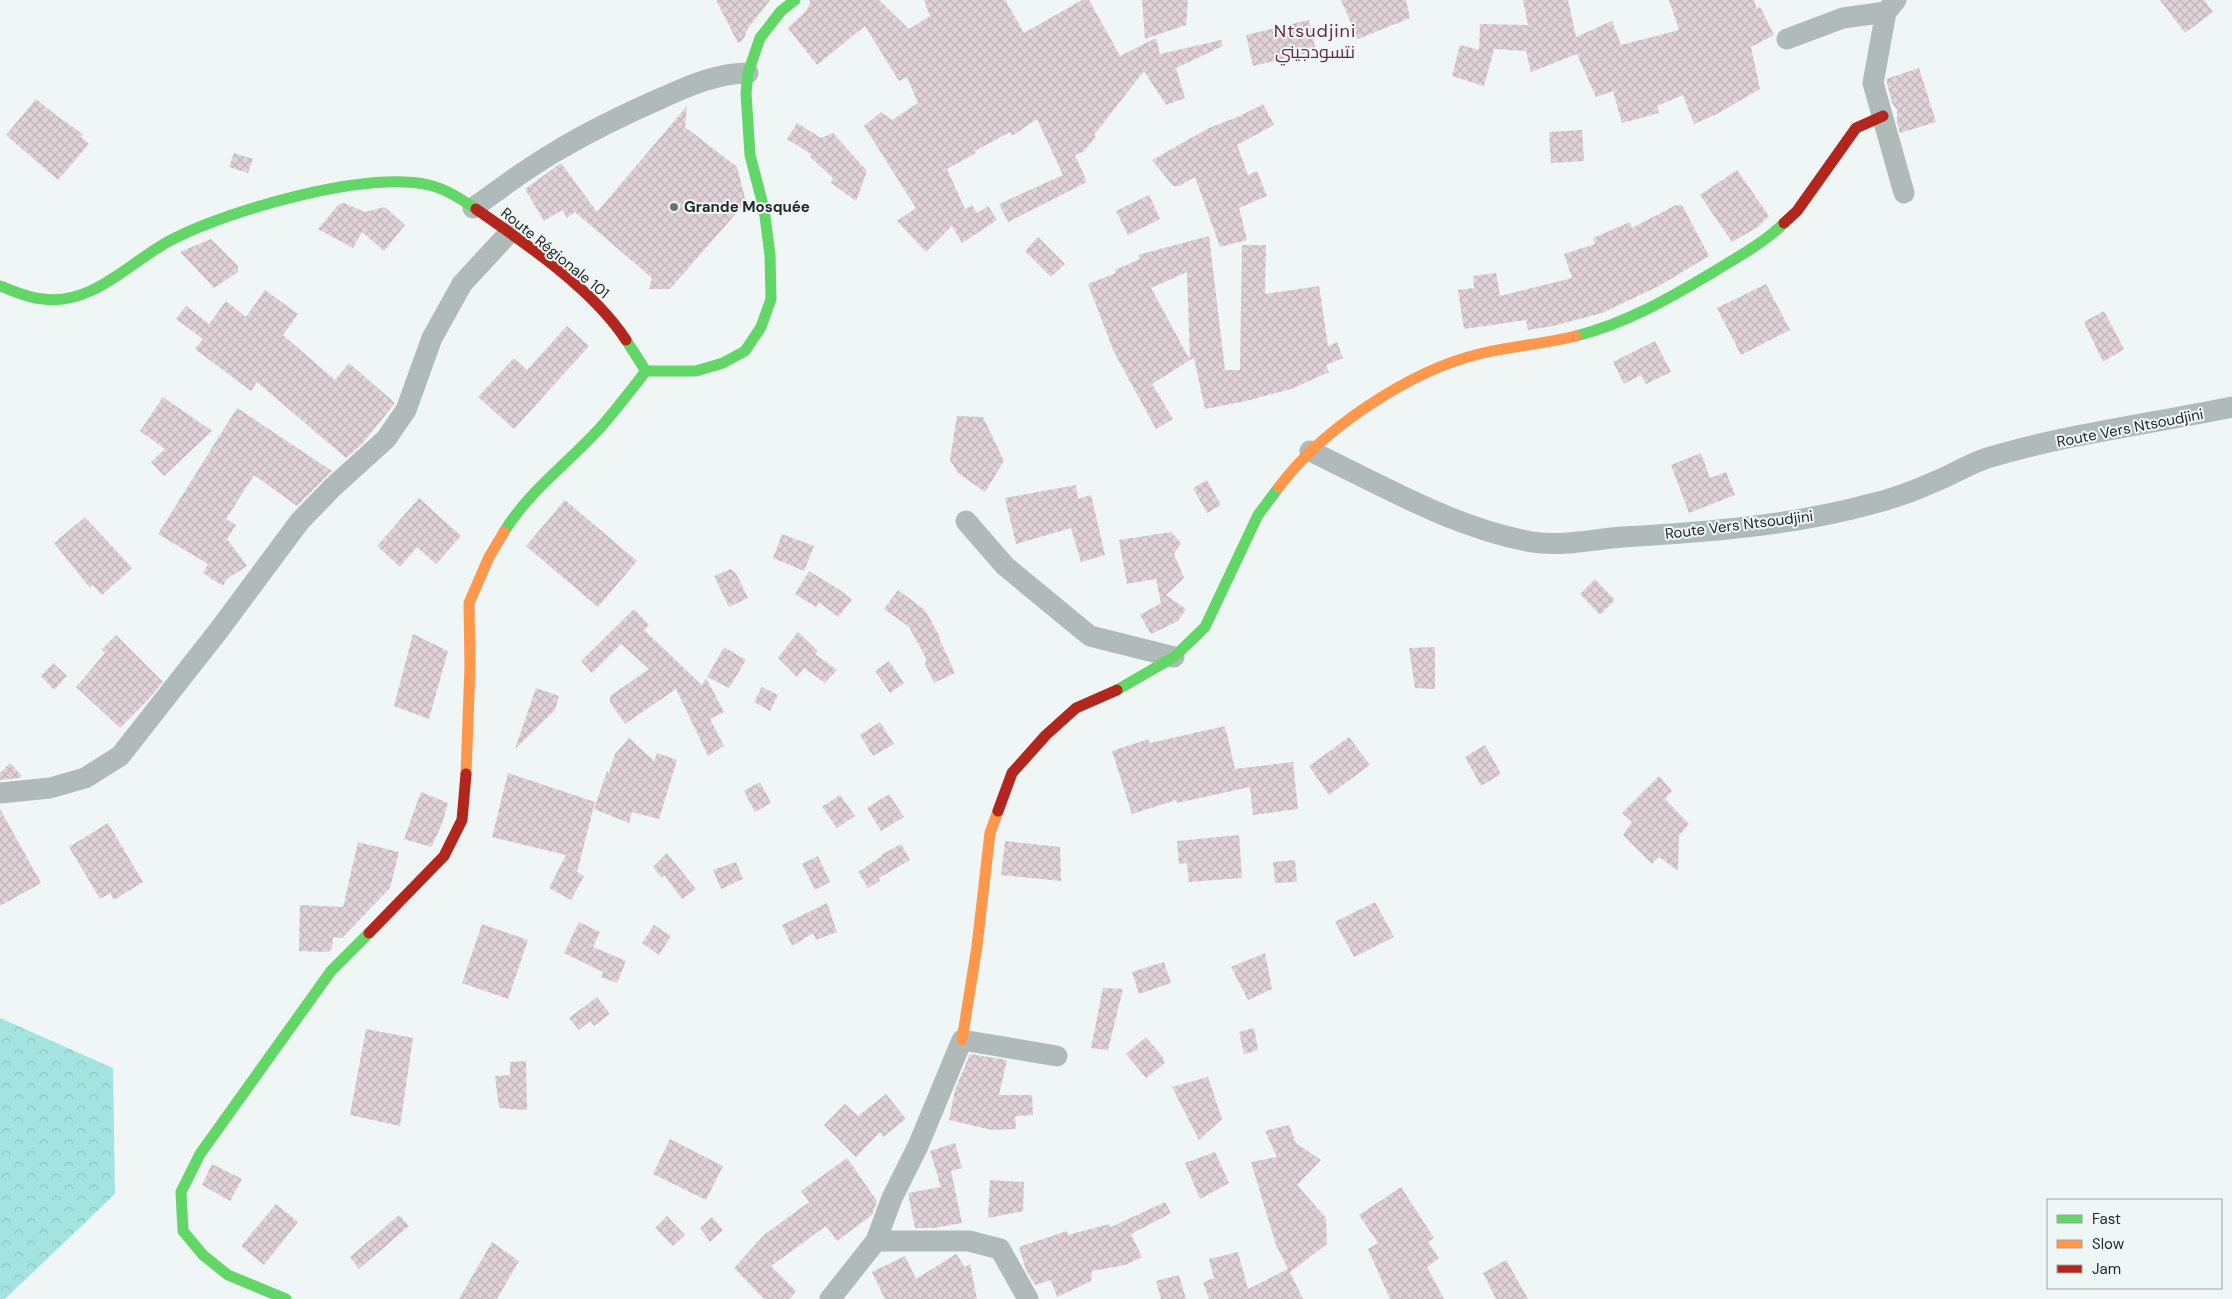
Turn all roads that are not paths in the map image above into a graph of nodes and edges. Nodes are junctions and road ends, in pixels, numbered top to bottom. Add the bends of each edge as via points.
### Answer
1 (795, 0) edge
2 (1891, 6) edge
3 (1787, 39) dead end
4 (748, 73) junction
5 (1883, 116) junction
6 (1904, 193) dead end
7 (473, 208) junction
8 (509, 233) junction
9 (0, 286) edge
10 (646, 371) junction
11 (2232, 407) edge
12 (1310, 451) junction
13 (966, 521) dead end
14 (1174, 658) junction
15 (0, 793) edge
16 (962, 1040) junction
17 (1057, 1056) dead end
18 (876, 1241) junction
19 (286, 1299) edge
20 (830, 1299) edge
21 (1028, 1299) edge

1 - 4 street via 760,38
2 - 3 street via 1843,18
2 - 5 street via 1874,83
4 - 7 street via 712,79 631,111 554,152
4 - 10 street via 750,155 764,209 771,299 761,327 745,350 723,362 696,370
5 - 6 street
5 - 12 street via 1856,128 1797,211 1768,239 1666,300 1607,328 1556,341 1478,354 1429,371 1370,404
7 - 8 street, Route Régionale 101
7 - 9 street, Route Régionale 101 via 453,194 427,185 388,183 345,187 299,196 174,238 97,287 71,298 50,300
8 - 10 street, Route Régionale 101 via 609,316
8 - 15 street via 462,284 432,338 406,410 386,439 300,521 120,756 85,778 50,788
10 - 19 street via 600,428 552,473 514,516 488,557 469,603 470,666 462,820 444,856 331,971 200,1154 181,1192 183,1231 202,1254 228,1275
11 - 12 street, Route Vers Ntsoudjini via 2092,433 1985,459 1934,483 1872,504 1783,523 1575,543 1534,542 1480,530 1422,506
12 - 14 street via 1258,515 1205,627
13 - 14 street via 1005,566 1090,636
14 - 16 street via 1122,688 1076,708 1046,734 1012,773 990,833
16 - 17 street
16 - 18 street
18 - 20 street
18 - 21 street via 968,1241 1000,1249

